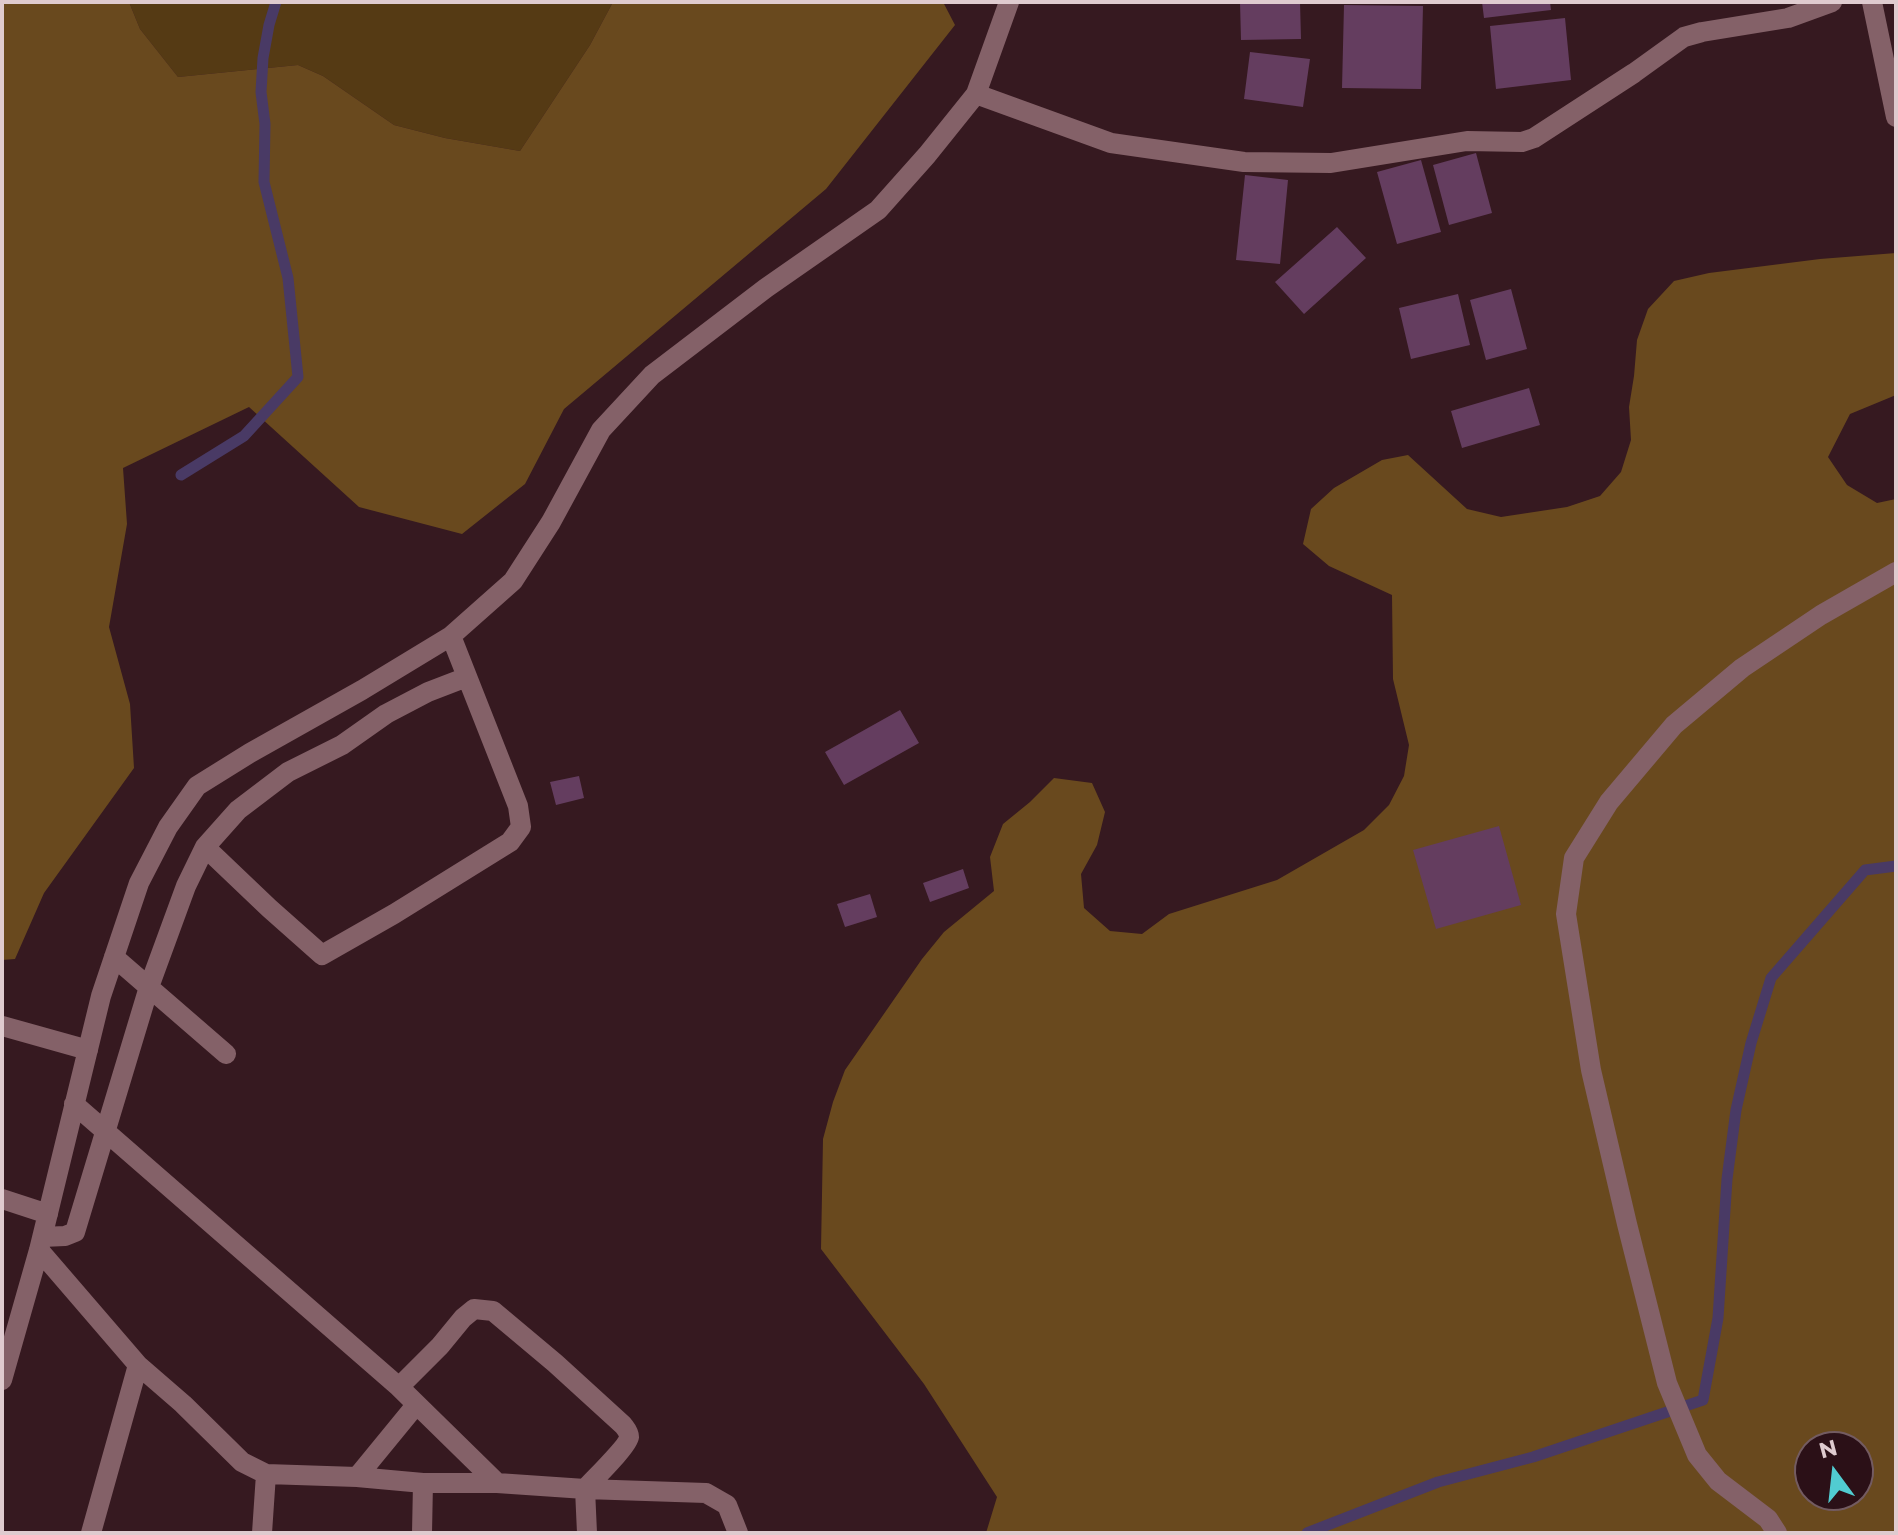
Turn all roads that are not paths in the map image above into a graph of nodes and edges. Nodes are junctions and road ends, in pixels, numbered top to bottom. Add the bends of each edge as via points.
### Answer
1 (1009, 2) edge
2 (1832, 2) edge
3 (1872, 2) edge
4 (976, 94) junction
5 (1896, 117) edge
6 (1896, 572) edge
7 (451, 636) junction
8 (467, 677) junction
9 (205, 847) junction
10 (114, 957) junction
11 (149, 987) junction
12 (2, 1026) edge
13 (88, 1050) junction
14 (226, 1054) dead end
15 (74, 1104) junction
16 (106, 1132) junction
17 (2, 1199) edge
18 (48, 1214) junction
19 (41, 1244) junction
20 (138, 1365) junction
21 (2, 1380) edge
22 (399, 1387) junction
23 (416, 1405) junction
24 (266, 1474) junction
25 (357, 1477) junction
26 (423, 1483) junction
27 (497, 1483) junction
28 (585, 1489) junction
29 (91, 1533) edge
30 (262, 1533) edge
31 (422, 1533) edge
32 (587, 1533) edge
33 (738, 1533) edge
34 (1777, 1533) edge

1 - 4 street
2 - 4 street via 1788,18 1684,37 1522,142 1467,141 1331,163 1244,162 1111,143
3 - 5 street
4 - 7 street via 878,210 652,375 601,430 513,581
6 - 34 street via 1742,668 1674,725 1609,802 1574,858 1566,914 1586,1045 1667,1383 1697,1455
7 - 8 street
7 - 10 street via 197,786 139,883
8 - 9 street via 418,697 288,772 238,810
8 - 9 street via 518,806 521,827 510,842 322,955
9 - 11 street
10 - 11 street
10 - 13 street
11 - 14 street
11 - 16 street
12 - 13 street
13 - 15 street
15 - 16 street
15 - 18 street
16 - 19 street via 75,1232
16 - 22 street
17 - 18 street
18 - 19 street
19 - 20 street
19 - 21 street
20 - 24 street via 242,1462
20 - 29 street
22 - 23 street
22 - 28 street via 474,1309 493,1311 629,1433 622,1449
23 - 25 street
23 - 27 street
24 - 25 street
24 - 30 street
25 - 26 street
26 - 27 street
26 - 31 street
27 - 28 street
28 - 32 street
28 - 33 street via 706,1493 727,1505

